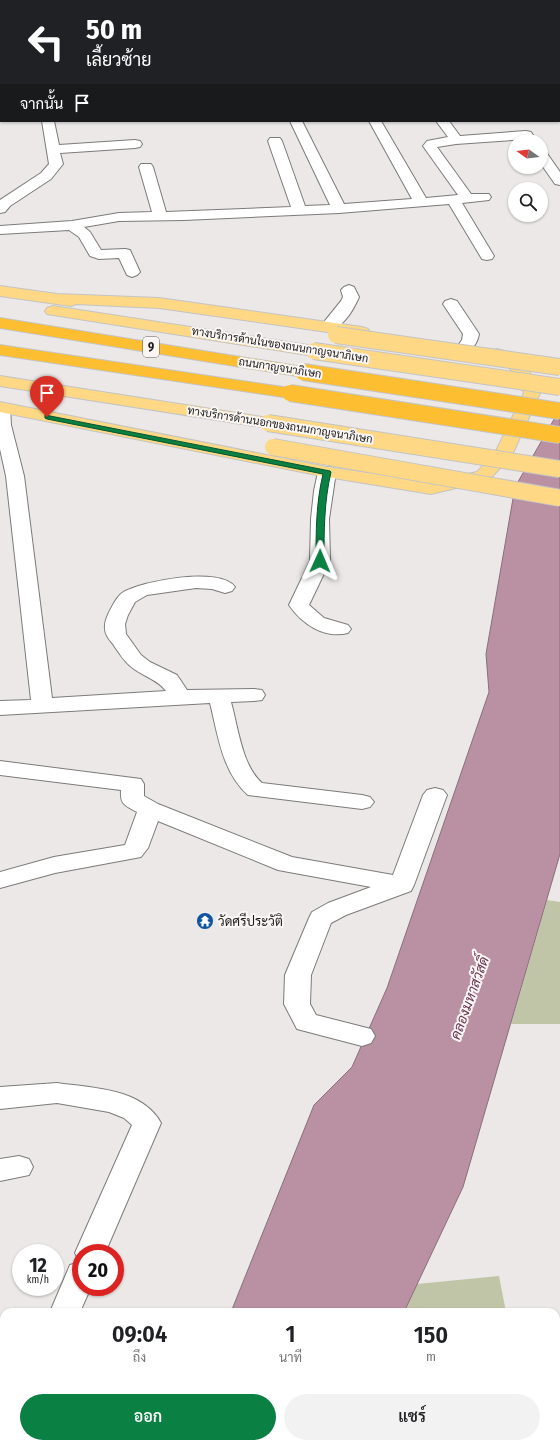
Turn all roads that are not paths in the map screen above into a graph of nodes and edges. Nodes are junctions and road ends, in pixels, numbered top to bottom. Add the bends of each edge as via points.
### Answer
1 (48, 122) edge
2 (296, 122) edge
3 (376, 122) edge
4 (443, 122) edge
5 (520, 122) edge
6 (526, 134) edge
7 (508, 139) edge
8 (456, 140) junction
9 (275, 141) dead end
10 (135, 144) dead end
11 (54, 149) junction
12 (548, 165) edge
13 (146, 167) dead end
14 (560, 182) edge
15 (484, 197) dead end
16 (460, 199) junction
17 (421, 202) junction
18 (2, 205) edge
19 (339, 209) junction
20 (299, 210) junction
21 (160, 216) junction
22 (72, 225) junction
23 (0, 230) edge
24 (487, 256) dead end
25 (132, 272) dead end
26 (349, 290) dead end
27 (1, 295) edge
28 (52, 304) junction
29 (450, 304) dead end
30 (0, 324) edge
31 (332, 331) junction
32 (464, 347) junction
33 (0, 350) edge
34 (560, 367) edge
35 (0, 381) edge
36 (560, 387) edge
37 (1, 411) edge
38 (560, 411) edge
39 (560, 435) edge
40 (560, 469) edge
41 (327, 472) junction
42 (560, 498) edge
43 (225, 587) dead end
44 (342, 629) dead end
45 (254, 695) dead end
46 (219, 696) junction
47 (181, 697) junction
48 (42, 705) junction
49 (0, 708) edge
50 (0, 768) edge
51 (435, 795) dead end
52 (362, 802) dead end
53 (150, 809) junction
54 (0, 880) edge
55 (402, 885) junction
56 (362, 1036) dead end
57 (0, 1098) edge
58 (94, 1244) edge
59 (72, 1294) edge
60 (66, 1308) edge

1 - 11 street
2 - 19 street
3 - 17 street
4 - 8 street
5 - 6 street
7 - 8 street
8 - 16 street via 430,146
9 - 20 street
10 - 11 street
11 - 18 street via 56,164 46,176
12 - 14 street
13 - 21 street
15 - 16 street
16 - 17 street
16 - 24 street
17 - 19 street
19 - 20 street
20 - 21 street
21 - 22 street via 119,217
22 - 23 street
22 - 25 street via 85,235 95,253 125,253
26 - 31 street via 351,297 335,321
27 - 28 main road, ทางบริการด้านในของถนนกาญจนาภิเษก
28 - 31 main road via 159,303
28 - 36 main road, ทางบริการด้านในของถนนกาญจนาภิเษก, bridge via 314,351
29 - 32 street via 471,334 470,341
30 - 38 highway, ถนนกาญจนาภิเษก / 9, bridge
31 - 32 main road
31 - 34 main road, bridge
32 - 41 main road via 505,356 517,365 532,394 503,455 483,476 430,488
33 - 39 highway, ถนนกาญจนาภิเษก / 9, bridge
35 - 40 main road, ทางบริการด้านนอกของถนนกาญจนาภิเษก, bridge
37 - 41 main road
37 - 42 main road, bridge via 56,408
37 - 48 street via 15,472
41 - 44 street via 320,519 320,561 299,605 305,615 315,623
43 - 47 street via 216,583 196,582 142,590 127,598 118,615 115,624 116,634 134,659 169,680
45 - 46 street
46 - 47 street
46 - 52 street via 237,763 250,787 256,790
47 - 48 street
48 - 49 street
50 - 53 street via 133,784 132,799
51 - 55 street
53 - 54 street via 133,851 54,865
53 - 55 street via 286,864
55 - 56 street via 337,909 321,918 298,975 297,1004 306,1022
57 - 58 street via 57,1093 104,1101 134,1110 147,1123
59 - 60 street

